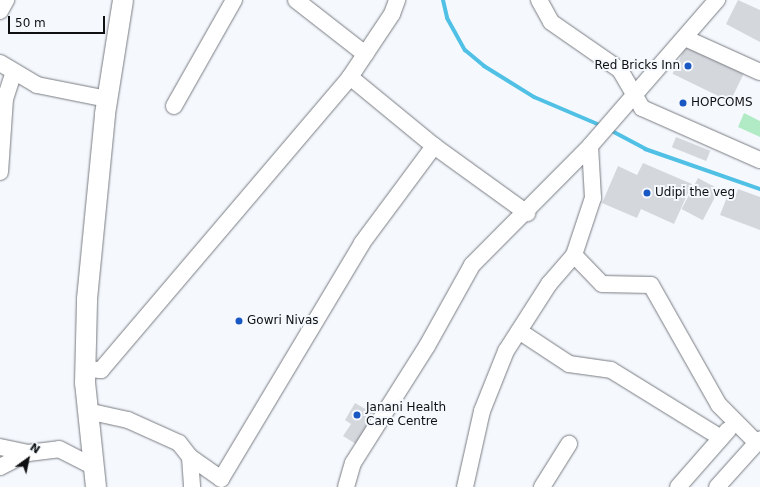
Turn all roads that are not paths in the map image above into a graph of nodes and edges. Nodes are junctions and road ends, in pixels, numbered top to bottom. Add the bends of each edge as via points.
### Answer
1 (6, 0) edge
2 (123, 0) edge
3 (234, 0) edge
4 (296, 0) edge
5 (397, 0) edge
6 (539, 0) edge
7 (717, 0) edge
8 (0, 11) edge
9 (685, 38) junction
10 (365, 54) junction
11 (0, 63) edge
12 (14, 72) junction
13 (760, 72) edge
14 (350, 77) junction
15 (636, 92) junction
16 (107, 99) junction
17 (174, 106) dead end
18 (434, 146) junction
19 (590, 146) junction
20 (760, 160) edge
21 (0, 172) edge
22 (527, 213) junction
23 (574, 255) junction
24 (518, 331) junction
25 (85, 370) junction
26 (87, 411) junction
27 (734, 423) junction
28 (721, 438) junction
29 (757, 440) edge
30 (569, 444) dead end
31 (0, 447) edge
32 (28, 453) junction
33 (190, 457) junction
34 (92, 466) junction
35 (0, 467) edge
36 (219, 483) edge
37 (96, 487) edge
38 (192, 487) edge
39 (346, 487) edge
40 (465, 487) edge
41 (542, 487) edge
42 (678, 487) edge
43 (717, 487) edge

1 - 8 street
2 - 16 main road
3 - 17 street
4 - 10 street
5 - 10 street via 392,14
6 - 15 street via 551,22 620,70
7 - 9 street
9 - 13 street
9 - 15 street
10 - 14 street
11 - 12 street
12 - 16 street via 37,85
12 - 21 street via 6,99
14 - 18 street
14 - 25 street via 101,370
15 - 19 street
15 - 20 street via 642,108
16 - 25 main road via 87,299
18 - 22 street
18 - 36 street via 362,243
19 - 22 street
19 - 23 street via 594,198
22 - 39 street via 472,265 427,346 353,463
23 - 24 street via 549,284
23 - 27 street via 602,284 651,285 720,405
24 - 28 street via 569,364 611,370
24 - 40 street via 506,351 482,411
25 - 26 main road
26 - 33 street via 128,420 160,433 179,443
26 - 34 main road
27 - 28 street
27 - 29 street
28 - 42 street
29 - 43 street
30 - 41 street
31 - 32 street
32 - 34 street via 59,449
32 - 35 street
33 - 36 street
33 - 38 street
34 - 37 main road

